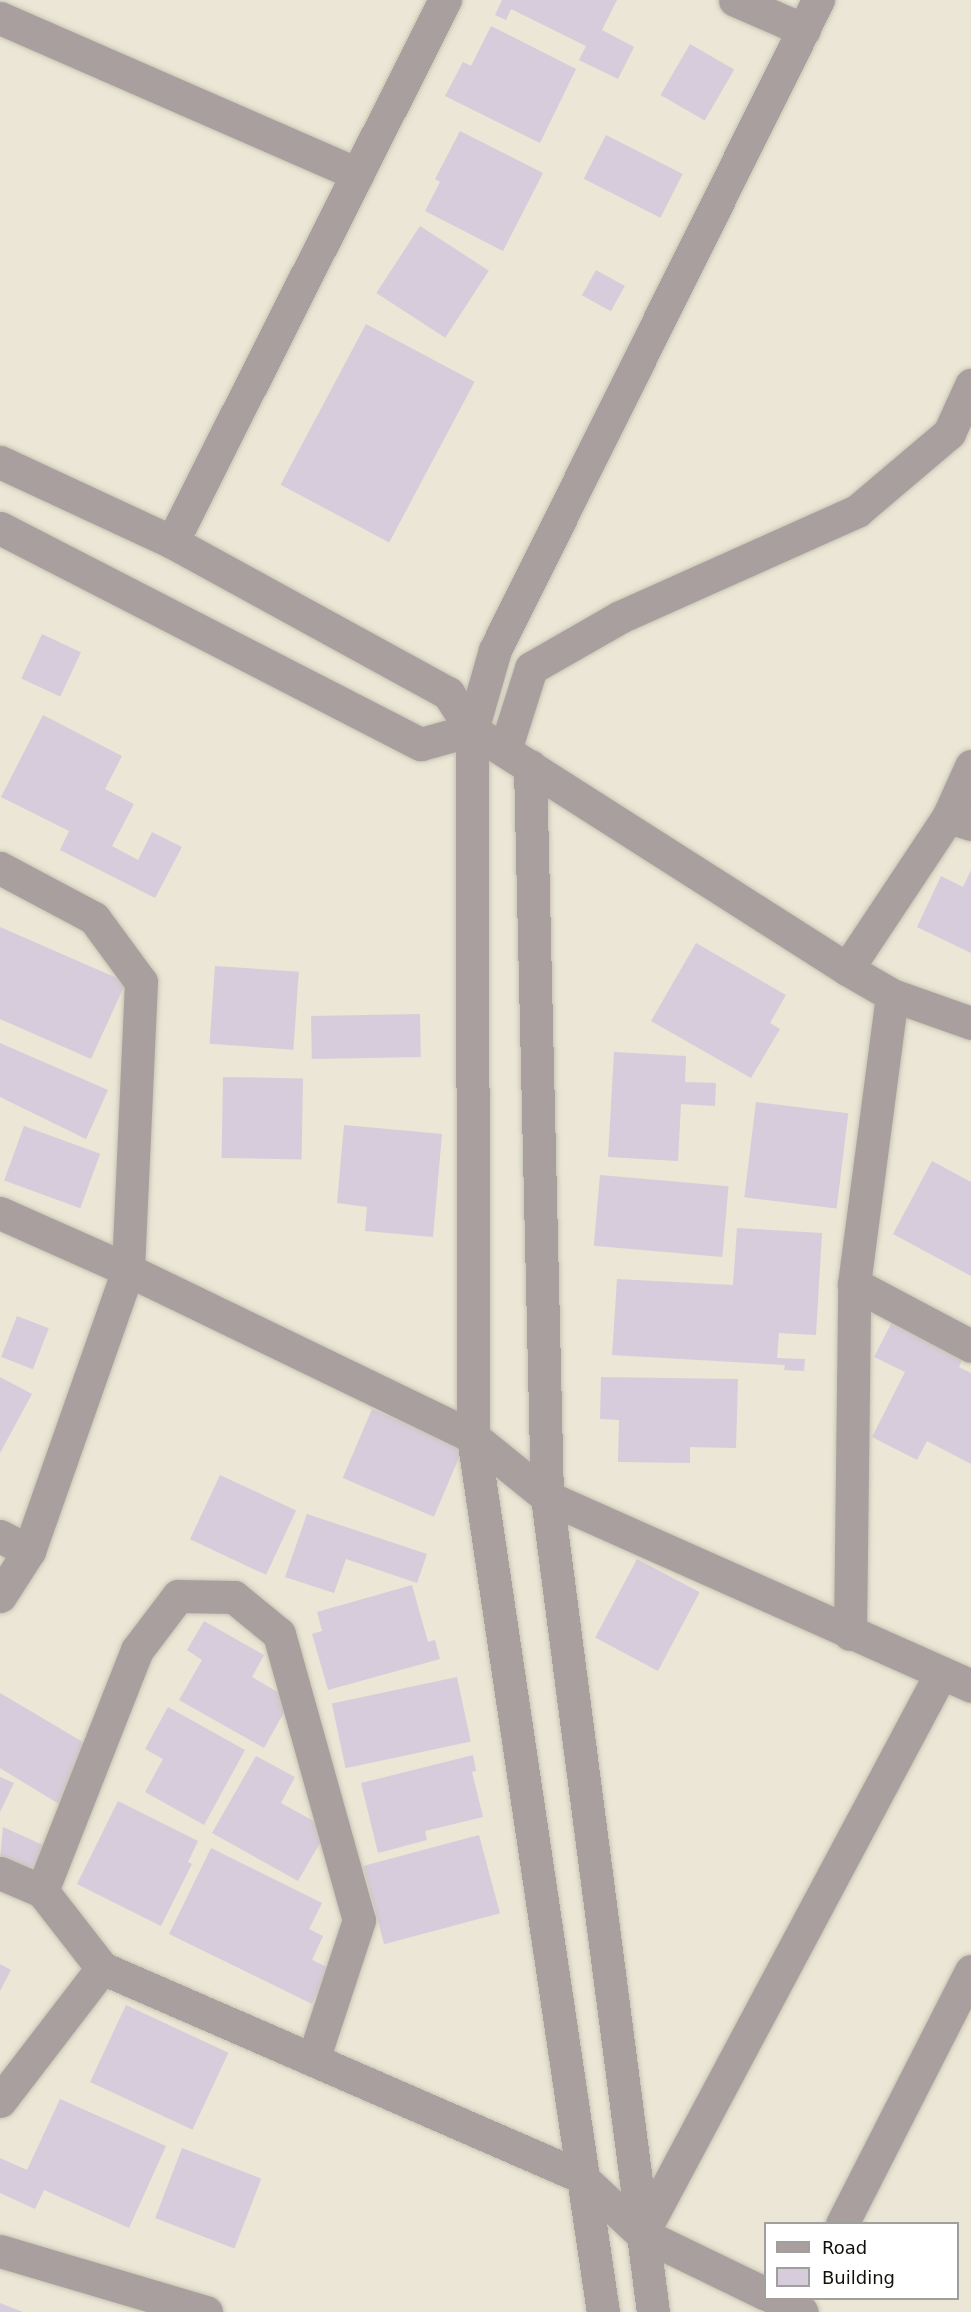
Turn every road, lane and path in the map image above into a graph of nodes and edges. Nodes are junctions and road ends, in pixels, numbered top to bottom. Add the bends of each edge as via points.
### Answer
1 (445, 0) edge
2 (735, 0) edge
3 (818, 0) edge
4 (0, 18) edge
5 (804, 30) junction
6 (357, 174) junction
7 (971, 385) edge
8 (0, 462) edge
9 (0, 528) edge
10 (172, 542) junction
11 (472, 730) junction
12 (517, 758) junction
13 (971, 766) edge
14 (960, 821) edge
15 (0, 867) edge
16 (847, 969) junction
17 (892, 995) junction
18 (971, 1023) edge
19 (0, 1213) edge
20 (128, 1270) junction
21 (854, 1284) junction
22 (971, 1346) edge
23 (473, 1437) junction
24 (547, 1497) junction
25 (0, 1536) edge
26 (29, 1551) junction
27 (0, 1596) edge
28 (850, 1634) junction
29 (941, 1672) junction
30 (971, 1686) edge
31 (0, 1873) edge
32 (42, 1891) junction
33 (102, 1968) junction
34 (971, 1971) edge
35 (313, 2060) junction
36 (0, 2101) edge
37 (580, 2176) junction
38 (843, 2222) edge
39 (642, 2234) junction
40 (0, 2251) edge
41 (764, 2294) edge
42 (206, 2312) edge
43 (603, 2312) edge
44 (653, 2312) edge

1 - 6 street
2 - 5 street
3 - 5 street
4 - 6 street
5 - 11 street via 495,651
6 - 10 street
7 - 12 street via 949,433 857,511 620,617 531,668
8 - 10 street
9 - 11 street via 421,744
10 - 11 street via 448,693
11 - 12 street
11 - 23 street
12 - 16 street
12 - 24 street
13 - 14 street
14 - 16 street
15 - 20 street via 94,918 141,982
16 - 17 street
17 - 18 street
17 - 21 street
19 - 20 street
20 - 23 street
20 - 26 street
21 - 22 street
21 - 28 street
23 - 24 street
23 - 37 street
24 - 28 street
24 - 39 street
25 - 26 street
26 - 27 street
28 - 29 street
29 - 30 street
29 - 39 street
31 - 32 street
32 - 33 street
32 - 35 street via 137,1650 178,1596 234,1597 279,1634 359,1920
33 - 35 street
33 - 36 street
34 - 38 street
35 - 37 street
37 - 39 street
37 - 43 street
39 - 41 street
39 - 44 street
40 - 42 street

